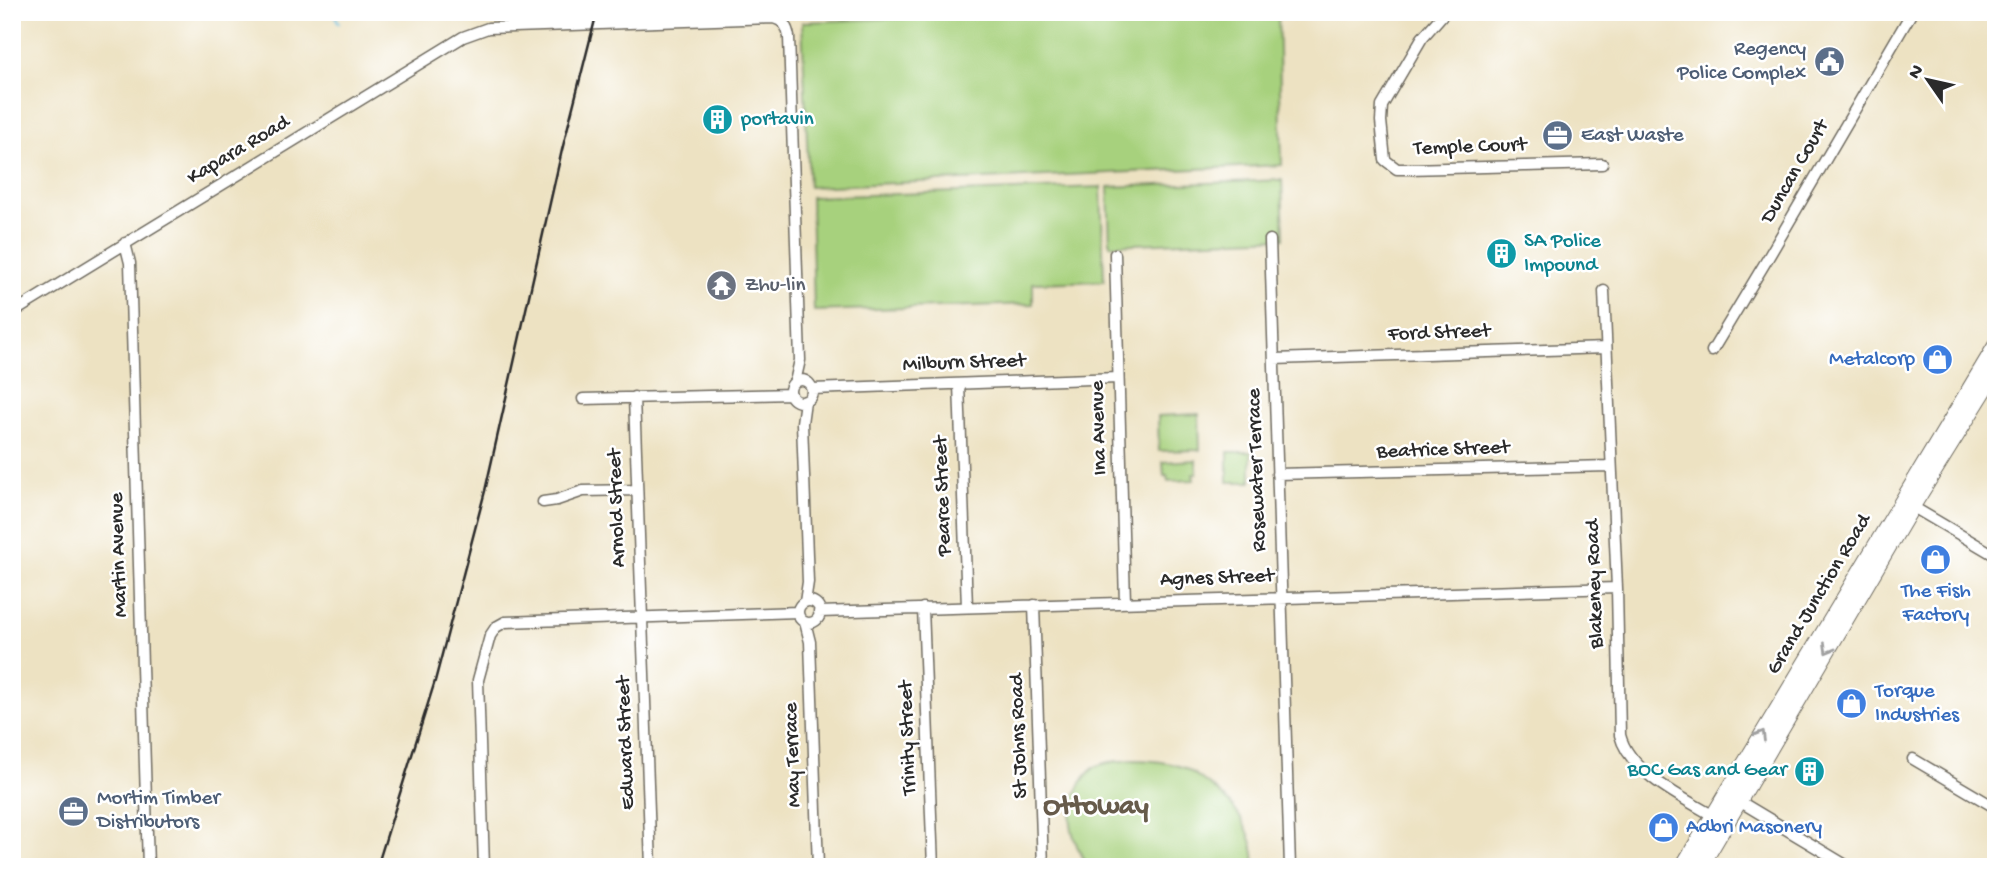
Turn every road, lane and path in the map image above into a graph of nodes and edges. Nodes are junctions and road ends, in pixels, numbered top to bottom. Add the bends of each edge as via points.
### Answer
1 (1445, 12) edge
2 (1912, 12) edge
3 (670, 17) edge
4 (1602, 164) dead end
5 (1270, 240) dead end
6 (125, 243) junction
7 (1115, 254) dead end
8 (1604, 291) dead end
9 (12, 313) edge
10 (1996, 346) edge
11 (1606, 348) junction
12 (1712, 351) dead end
13 (1274, 359) junction
14 (1996, 371) edge
15 (1118, 378) junction
16 (959, 384) junction
17 (805, 385) junction
18 (634, 397) junction
19 (583, 399) dead end
20 (798, 399) junction
21 (1610, 466) junction
22 (1278, 474) junction
23 (637, 490) junction
24 (542, 502) dead end
25 (1906, 503) junction
26 (1996, 556) edge
27 (1617, 588) junction
28 (1281, 596) junction
29 (809, 602) junction
30 (1125, 602) junction
31 (1034, 605) junction
32 (967, 607) junction
33 (923, 608) junction
34 (809, 617) junction
35 (641, 618) junction
36 (1913, 759) dead end
37 (1732, 797) junction
38 (1996, 808) edge
39 (1720, 819) junction
40 (1996, 861) edge
41 (148, 867) edge
42 (484, 867) edge
43 (651, 867) edge
44 (818, 867) edge
45 (933, 867) edge
46 (1043, 867) edge
47 (1290, 867) edge
48 (1682, 867) edge
49 (1700, 867) edge
50 (1849, 867) edge
51 (1993, 867) edge

1 - 4 street, Temple Court via 1422,38 1382,106 1383,154 1390,165 1408,169
2 - 12 street, Duncan Court
3 - 6 street, Kapara Road via 488,28 463,37
3 - 17 street via 773,18 788,28 800,360
5 - 13 street, Rosewater Terrace
6 - 9 street, Kapara Road
6 - 41 street, Martin Avenue via 131,277
7 - 15 street, Ina Avenue
8 - 11 street, Blakeney Road
10 - 25 highway, Grand Junction Road
11 - 13 street, Ford Street
11 - 21 street, Blakeney Road
13 - 22 street, Rosewater Terrace
14 - 25 highway, Grand Junction Road
15 - 16 street, Milburn Street
15 - 30 street, Ina Avenue
16 - 17 street, Milburn Street
16 - 32 street, Pearce Street
17 - 20 street via 792,387
17 - 20 street via 811,397
18 - 19 street
18 - 20 street
18 - 23 street, Arnold Street
20 - 29 street via 812,592
21 - 22 street, Beatrice Street
21 - 27 street, Blakeney Road
22 - 28 street, Rosewater Terrace
23 - 24 street via 583,491
23 - 35 street, Arnold Street
25 - 26 street
25 - 37 highway, Grand Junction Road
27 - 28 street, Agnes Street
27 - 39 street, Blakeney Road via 1622,744 1651,776
28 - 30 street, Agnes Street
28 - 47 street, Rosewater Terrace
29 - 34 street via 818,606
29 - 34 street via 800,606
30 - 31 street, Agnes Street
31 - 32 street, Agnes Street
31 - 46 street, St Johns Road
32 - 33 street, Agnes Street
33 - 34 street, Agnes Street
33 - 45 street, Trinity Street
34 - 35 street, Agnes Street
34 - 44 street, May Terrace
35 - 42 street via 505,622 490,636 478,680
35 - 43 street, Edward Street
36 - 38 street
37 - 39 highway, Grand Junction Road
37 - 50 street
39 - 48 highway, Grand Junction Road
39 - 49 highway, Grand Junction Road
40 - 51 street

